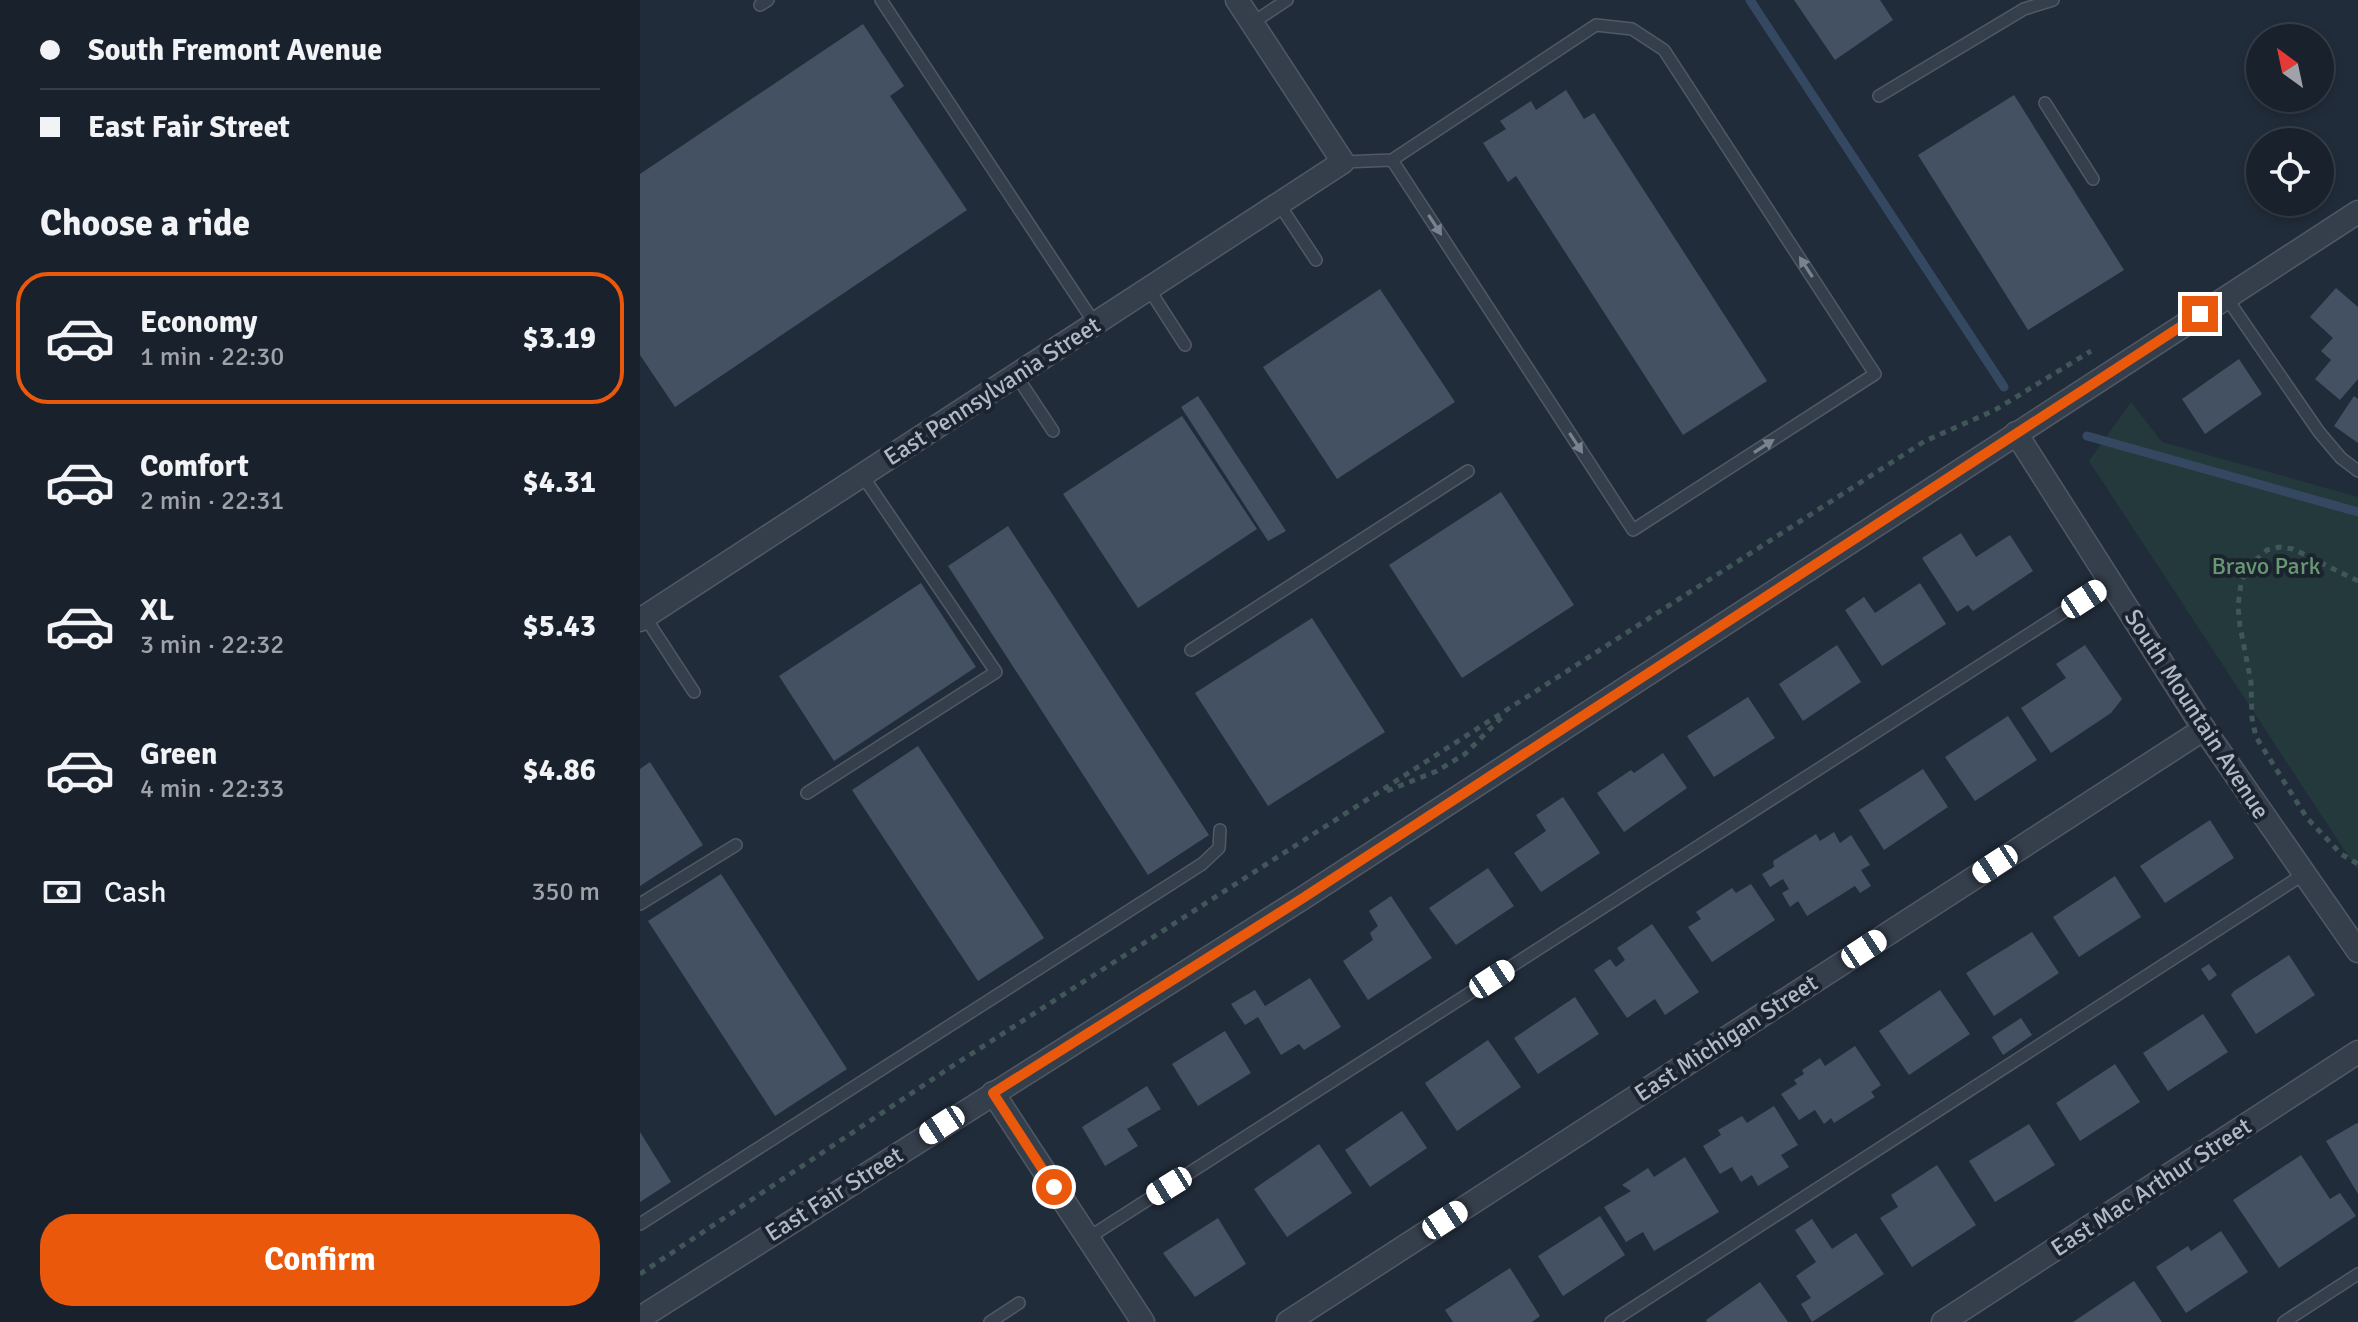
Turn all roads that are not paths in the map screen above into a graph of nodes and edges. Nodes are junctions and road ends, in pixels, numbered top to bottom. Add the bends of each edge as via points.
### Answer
1 (881, 0) edge
2 (1237, 0) edge
3 (1287, 0) edge
4 (2053, 0) edge
5 (1252, 23) junction
6 (1879, 96) dead end
7 (2045, 103) dead end
8 (1392, 160) junction
9 (1343, 162) junction
10 (2093, 179) dead end
11 (1279, 204) junction
12 (2358, 212) edge
13 (1316, 260) dead end
14 (1149, 289) junction
15 (2226, 297) junction
16 (1095, 324) junction
17 (1185, 345) dead end
18 (1016, 375) junction
19 (1053, 431) dead end
20 (2016, 433) junction
21 (1468, 471) dead end
22 (2358, 471) edge
23 (862, 475) junction
24 (2110, 582) junction
25 (642, 618) edge
26 (1191, 650) dead end
27 (694, 692) dead end
28 (2204, 729) junction
29 (807, 793) dead end
30 (1220, 830) dead end
31 (736, 845) dead end
32 (2304, 874) junction
33 (640, 904) edge
34 (2358, 951) edge
35 (2358, 1052) edge
36 (993, 1093) junction
37 (640, 1224) edge
38 (1088, 1238) junction
39 (2358, 1274) edge
40 (1019, 1303) dead end
41 (640, 1318) edge
42 (990, 1322) edge
43 (1143, 1322) edge
44 (1288, 1322) edge
45 (1611, 1322) edge
46 (1943, 1322) edge
47 (2284, 1322) edge

1 - 16 lane
2 - 5 street
3 - 5 lane
4 - 6 lane via 2017,12
5 - 9 street
7 - 10 lane
8 -> 8 lane via 1633,530 1875,374 1664,50 1632,29 1596,25
8 - 9 lane
9 - 11 street, East Pennsylvania Street
11 - 13 lane
11 - 14 street, East Pennsylvania Street
12 - 15 street, East Fair Street
14 - 16 street, East Pennsylvania Street
14 - 17 lane
15 - 20 street, East Fair Street
15 - 22 lane via 2319,432
16 - 18 street, East Pennsylvania Street
18 - 19 lane
18 - 23 street, East Pennsylvania Street
20 - 24 street, South Mountain Avenue
20 - 36 street, East Fair Street via 1317,889
21 - 26 lane
23 - 25 street, East Pennsylvania Street
23 - 29 lane via 996,672
24 - 28 street, South Mountain Avenue
24 - 38 lane
25 - 27 lane
28 - 32 street, South Mountain Avenue
28 - 44 street, East Michigan Street
30 - 37 lane via 1219,848 1202,864
31 - 33 lane
32 - 34 street, South Mountain Avenue
32 - 45 lane
35 - 46 street, East Mac Arthur Street
36 - 38 street
36 - 41 street, East Fair Street
38 - 43 street
39 - 47 lane
40 - 42 lane

